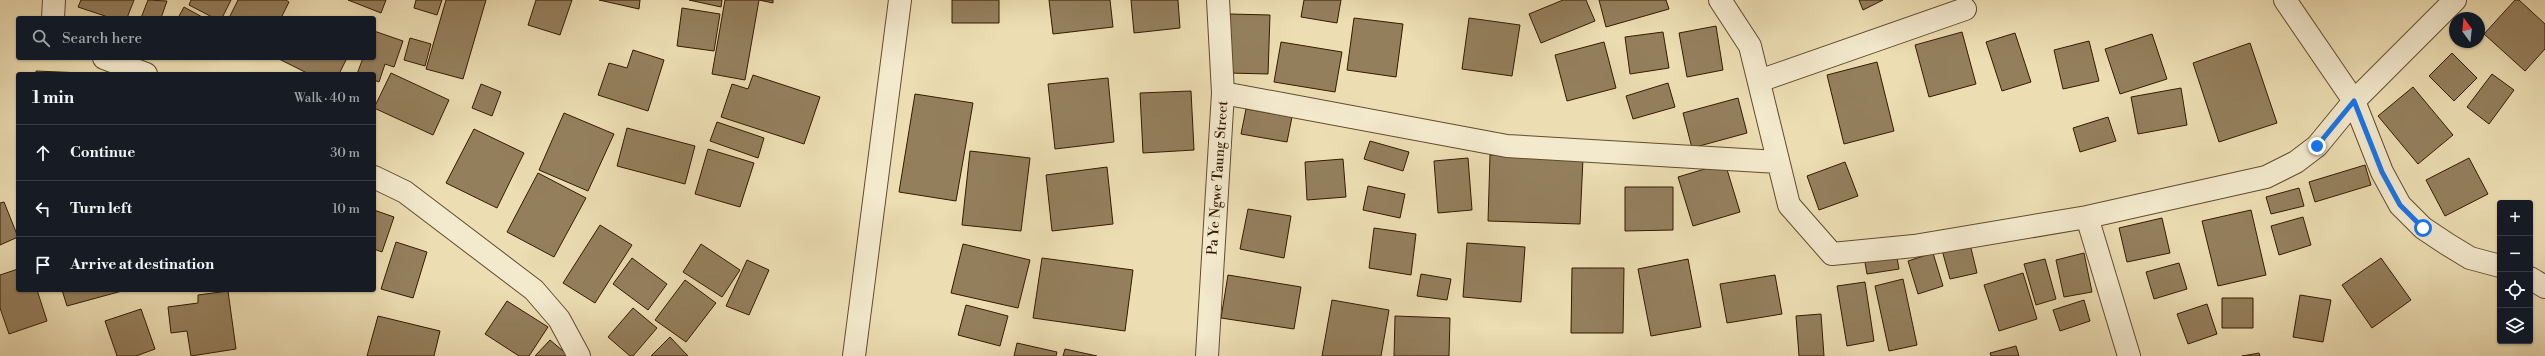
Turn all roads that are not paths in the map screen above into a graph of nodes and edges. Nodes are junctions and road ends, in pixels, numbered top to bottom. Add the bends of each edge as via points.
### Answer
1 (54, 0) edge
2 (900, 0) edge
3 (1218, 0) edge
4 (1720, 0) edge
5 (2285, 0) edge
6 (2455, 0) edge
7 (1965, 9) dead end
8 (53, 16) edge
9 (109, 60) edge
10 (141, 72) edge
11 (1759, 81) junction
12 (1223, 93) junction
13 (2354, 101) junction
14 (1778, 162) junction
15 (376, 178) edge
16 (2087, 217) junction
17 (2497, 265) edge
18 (2533, 280) edge
19 (2545, 287) edge
20 (579, 356) edge
21 (854, 356) edge
22 (1207, 356) edge
23 (2129, 356) edge

1 - 8 street
2 - 21 street
3 - 12 street, Pa Ye Ngwe Taung Street
4 - 11 street via 1750,46
5 - 13 street
6 - 13 street
7 - 11 street
9 - 10 street
11 - 14 street
12 - 14 street via 1506,146
12 - 22 street, Pa Ye Ngwe Taung Street
13 - 16 street via 2317,146 2296,162 2266,177
13 - 17 street via 2382,172 2400,205 2423,228 2447,244 2470,258
14 - 16 street via 1789,205 1832,254 1914,246
15 - 20 street via 405,192 534,290 559,319
16 - 23 street
18 - 19 street

